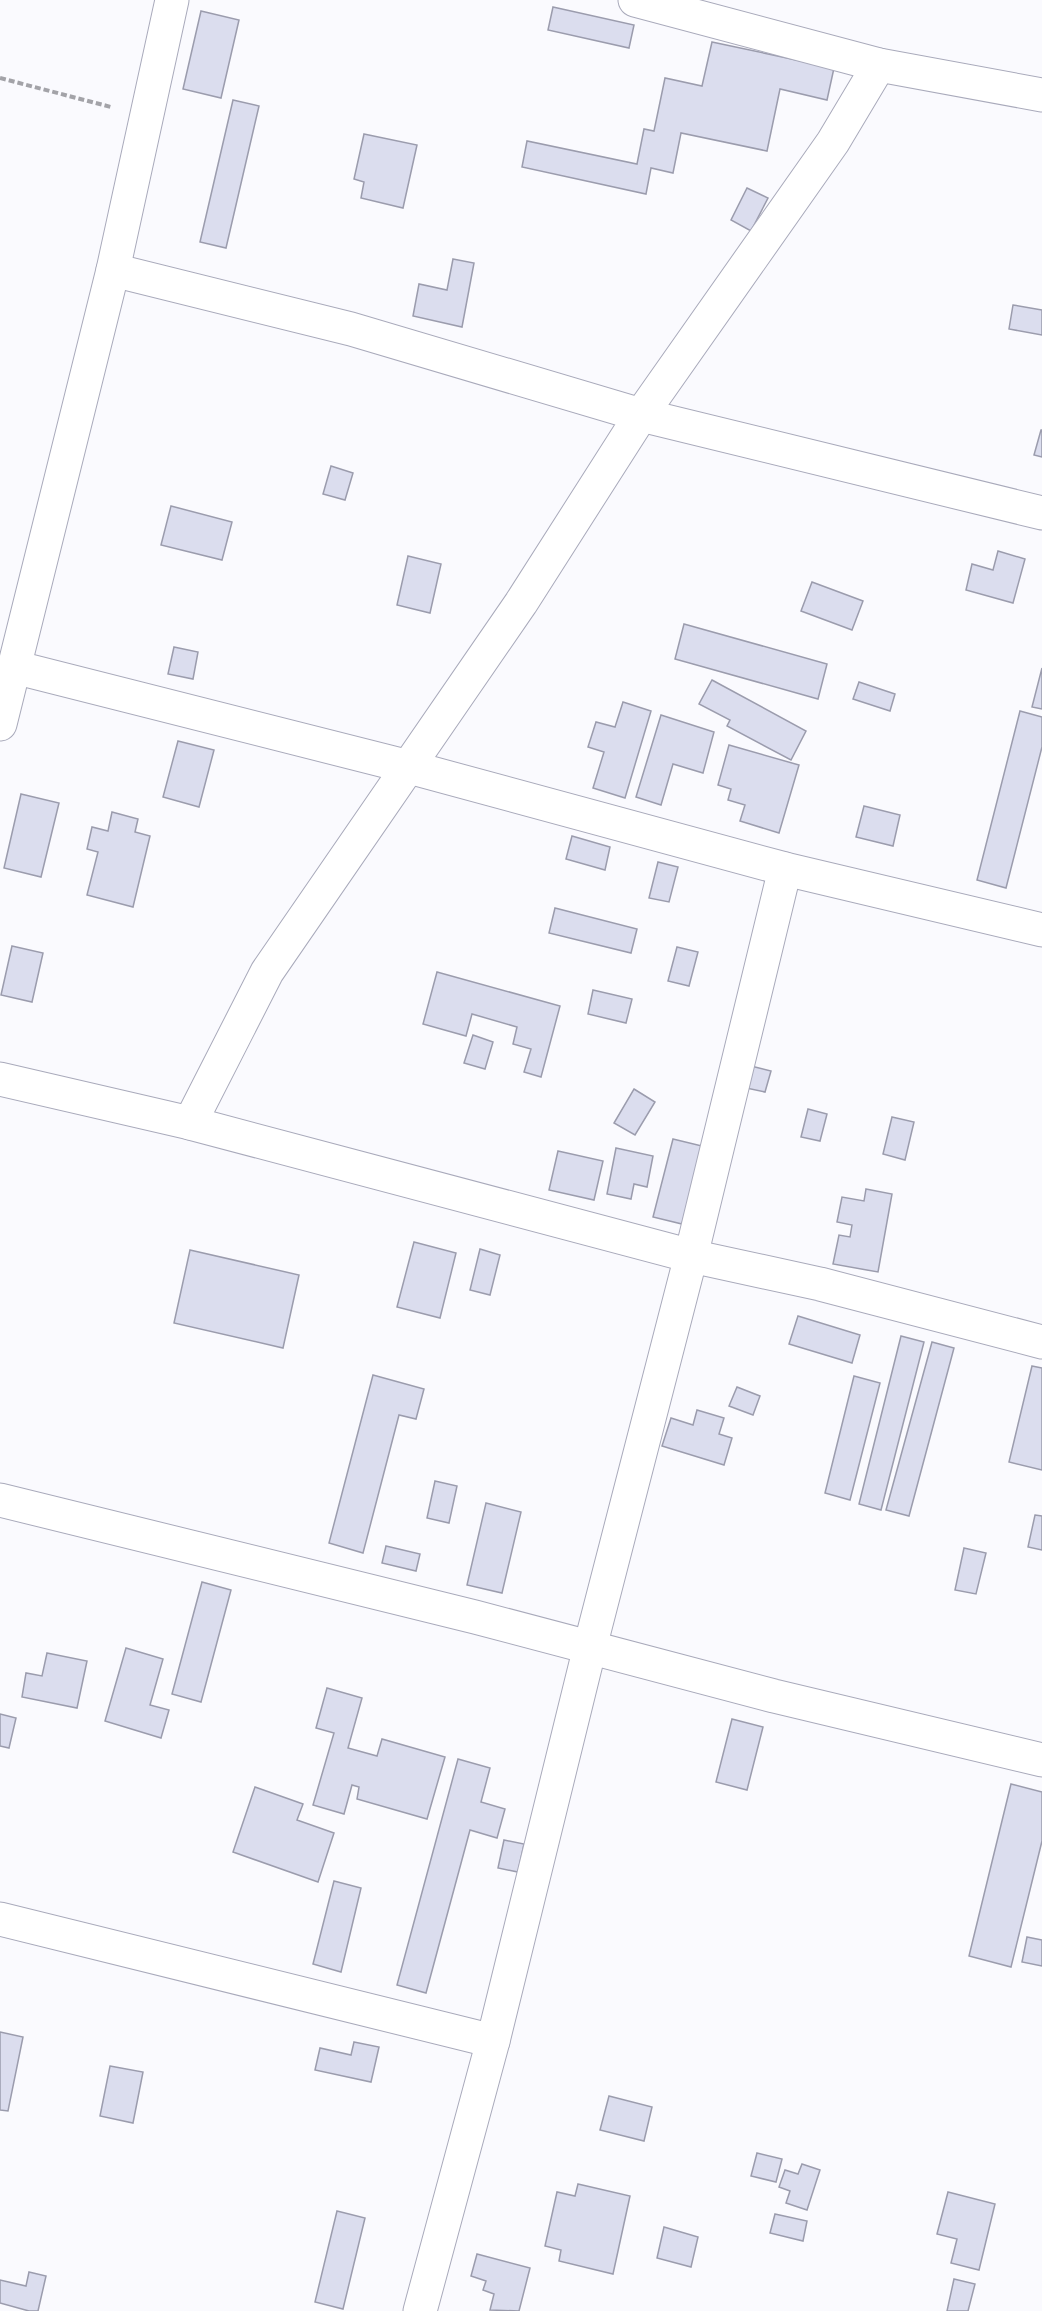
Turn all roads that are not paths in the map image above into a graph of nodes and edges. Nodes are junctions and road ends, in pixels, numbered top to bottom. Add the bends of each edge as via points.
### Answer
1 (172, 0) edge
2 (635, 0) edge
3 (879, 65) junction
4 (1042, 95) edge
5 (113, 270) junction
6 (641, 415) junction
7 (1042, 513) edge
8 (14, 667) junction
9 (0, 724) edge
10 (409, 767) junction
11 (785, 868) junction
12 (1042, 930) edge
13 (0, 1079) edge
14 (190, 1123) junction
15 (691, 1256) junction
16 (1042, 1342) edge
17 (0, 1500) edge
18 (590, 1647) junction
19 (1042, 1760) edge
20 (0, 1919) edge
21 (493, 2041) junction
22 (420, 2311) edge

1 - 5 street
2 - 3 street
3 - 4 street
3 - 6 street via 833,142
5 - 6 street via 351,329
5 - 8 street
6 - 7 street
6 - 10 street via 521,603
8 - 9 street
8 - 10 street
10 - 11 street
10 - 14 street via 267,972
11 - 12 street
11 - 15 street
13 - 14 street
14 - 15 street
15 - 16 street via 820,1284
15 - 18 street
17 - 18 street
18 - 19 street
18 - 21 street
20 - 21 street
21 - 22 street

